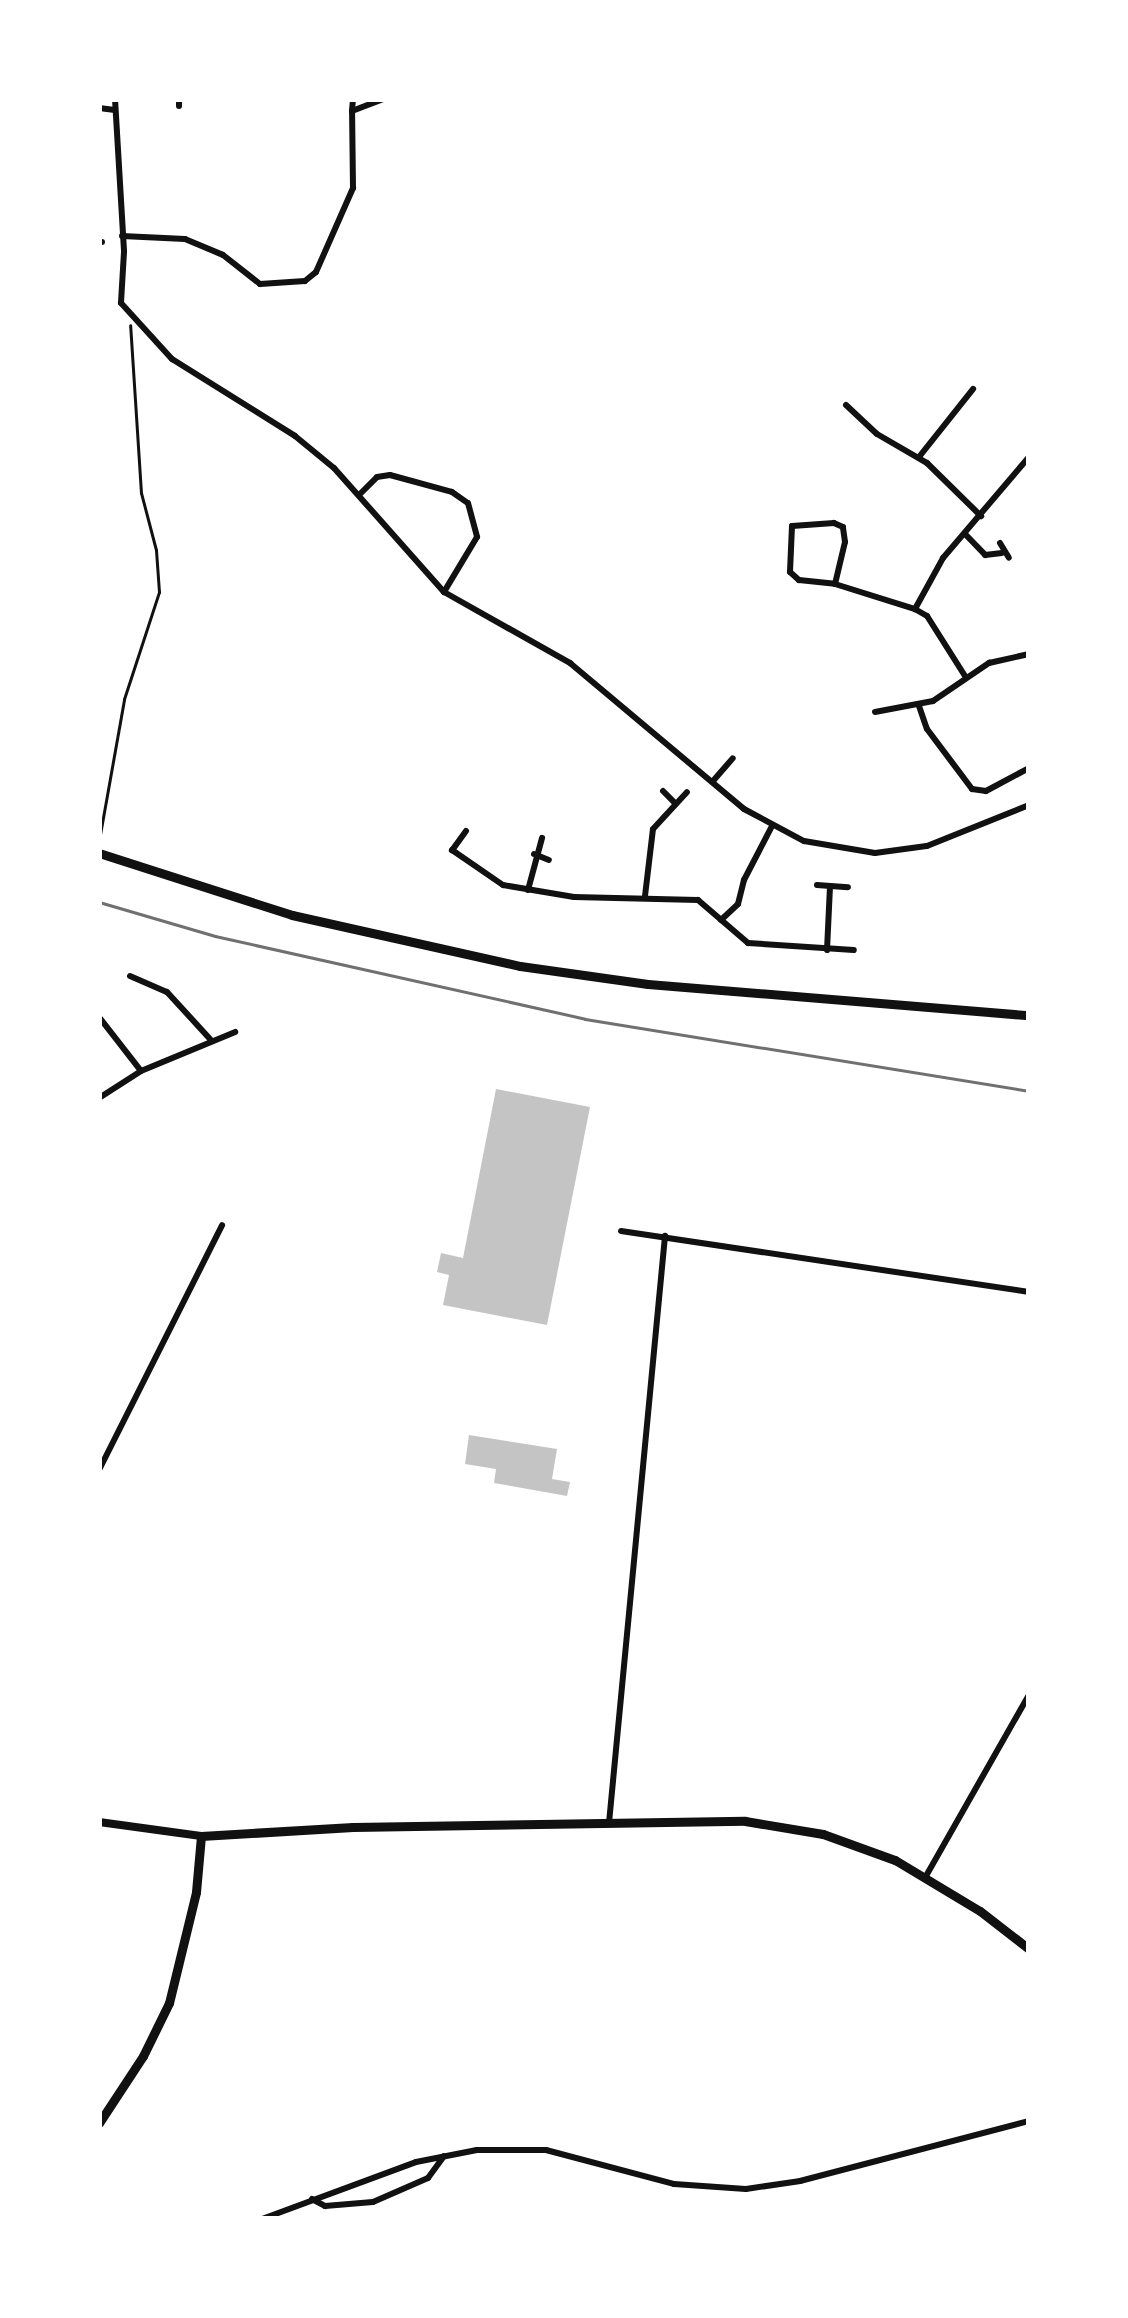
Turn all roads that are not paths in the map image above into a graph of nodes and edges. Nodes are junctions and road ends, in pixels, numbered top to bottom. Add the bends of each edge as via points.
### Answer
1 (115, 99) edge
2 (353, 99) edge
3 (383, 99) edge
4 (99, 108) edge
5 (115, 110) junction
6 (352, 111) junction
7 (122, 236) junction
8 (973, 389) dead end
9 (955, 392) dead end
10 (964, 400) junction
11 (846, 405) dead end
12 (919, 457) junction
13 (1029, 458) edge
14 (358, 495) junction
15 (981, 516) junction
16 (967, 536) junction
17 (1004, 551) dead end
18 (835, 584) junction
19 (444, 592) junction
20 (915, 609) junction
21 (1029, 654) edge
22 (965, 676) junction
23 (919, 706) junction
24 (875, 712) dead end
25 (733, 758) dead end
26 (1029, 768) edge
27 (713, 781) junction
28 (663, 791) dead end
29 (687, 792) dead end
30 (675, 803) junction
31 (1029, 805) edge
32 (771, 828) junction
33 (466, 831) dead end
34 (542, 838) dead end
35 (99, 853) edge
36 (534, 854) junction
37 (549, 860) dead end
38 (817, 885) dead end
39 (830, 886) junction
40 (848, 887) dead end
41 (528, 890) junction
42 (645, 896) junction
43 (722, 920) junction
44 (827, 950) junction
45 (854, 950) dead end
46 (130, 976) dead end
47 (1029, 1015) edge
48 (99, 1017) edge
49 (235, 1032) dead end
50 (211, 1041) junction
51 (141, 1071) junction
52 (99, 1098) edge
53 (222, 1225) dead end
54 (621, 1231) dead end
55 (665, 1236) junction
56 (1029, 1292) edge
57 (99, 1470) edge
58 (1029, 1695) edge
59 (99, 1822) edge
60 (609, 1822) junction
61 (201, 1836) junction
62 (926, 1876) junction
63 (1029, 1949) edge
64 (1029, 2121) edge
65 (99, 2123) edge
66 (444, 2156) junction
67 (310, 2197) junction
68 (262, 2219) edge

1 - 5 street
2 - 6 street
3 - 6 street
4 - 5 street
5 - 7 street
6 - 7 street via 353,188 305,281 260,284 185,239
7 - 14 street via 121,303 131,319 172,359 295,436
8 - 10 street
9 - 10 street
10 - 12 street
11 - 12 street
12 - 15 street
13 - 15 street
14 - 19 street
14 - 19 street via 390,475 468,503 477,537
15 - 16 street
16 - 17 street via 985,555
16 - 20 street via 943,558
18 - 18 street via 790,572 792,526 842,527
18 - 20 street
19 - 27 street via 587,674
20 - 22 street
21 - 22 street
22 - 23 street
23 - 24 street
23 - 26 street via 972,789 986,791
25 - 27 street
27 - 32 street
28 - 30 street
29 - 30 street
30 - 42 street via 653,829
31 - 32 street via 927,846 875,853
32 - 43 street via 738,904
33 - 41 street via 452,850 503,885
34 - 36 street
35 - 47 main road via 292,915 520,966
36 - 37 street
36 - 41 street
38 - 39 street
39 - 40 street
39 - 44 street
41 - 42 street
42 - 43 street via 698,900
43 - 44 street via 748,943
44 - 45 street
46 - 50 street via 166,992
48 - 51 street
49 - 50 street
50 - 51 street
51 - 52 street
53 - 57 street
54 - 55 street
55 - 56 street
55 - 60 street
58 - 62 street
59 - 61 street
60 - 61 main road
60 - 62 main road via 745,1821 794,1829 857,1844
61 - 65 main road via 193,1910 169,2003
62 - 63 main road
64 - 66 street via 746,2189 674,2184 546,2150
66 - 67 street
66 - 67 street via 428,2178 374,2202 325,2206
67 - 68 street

